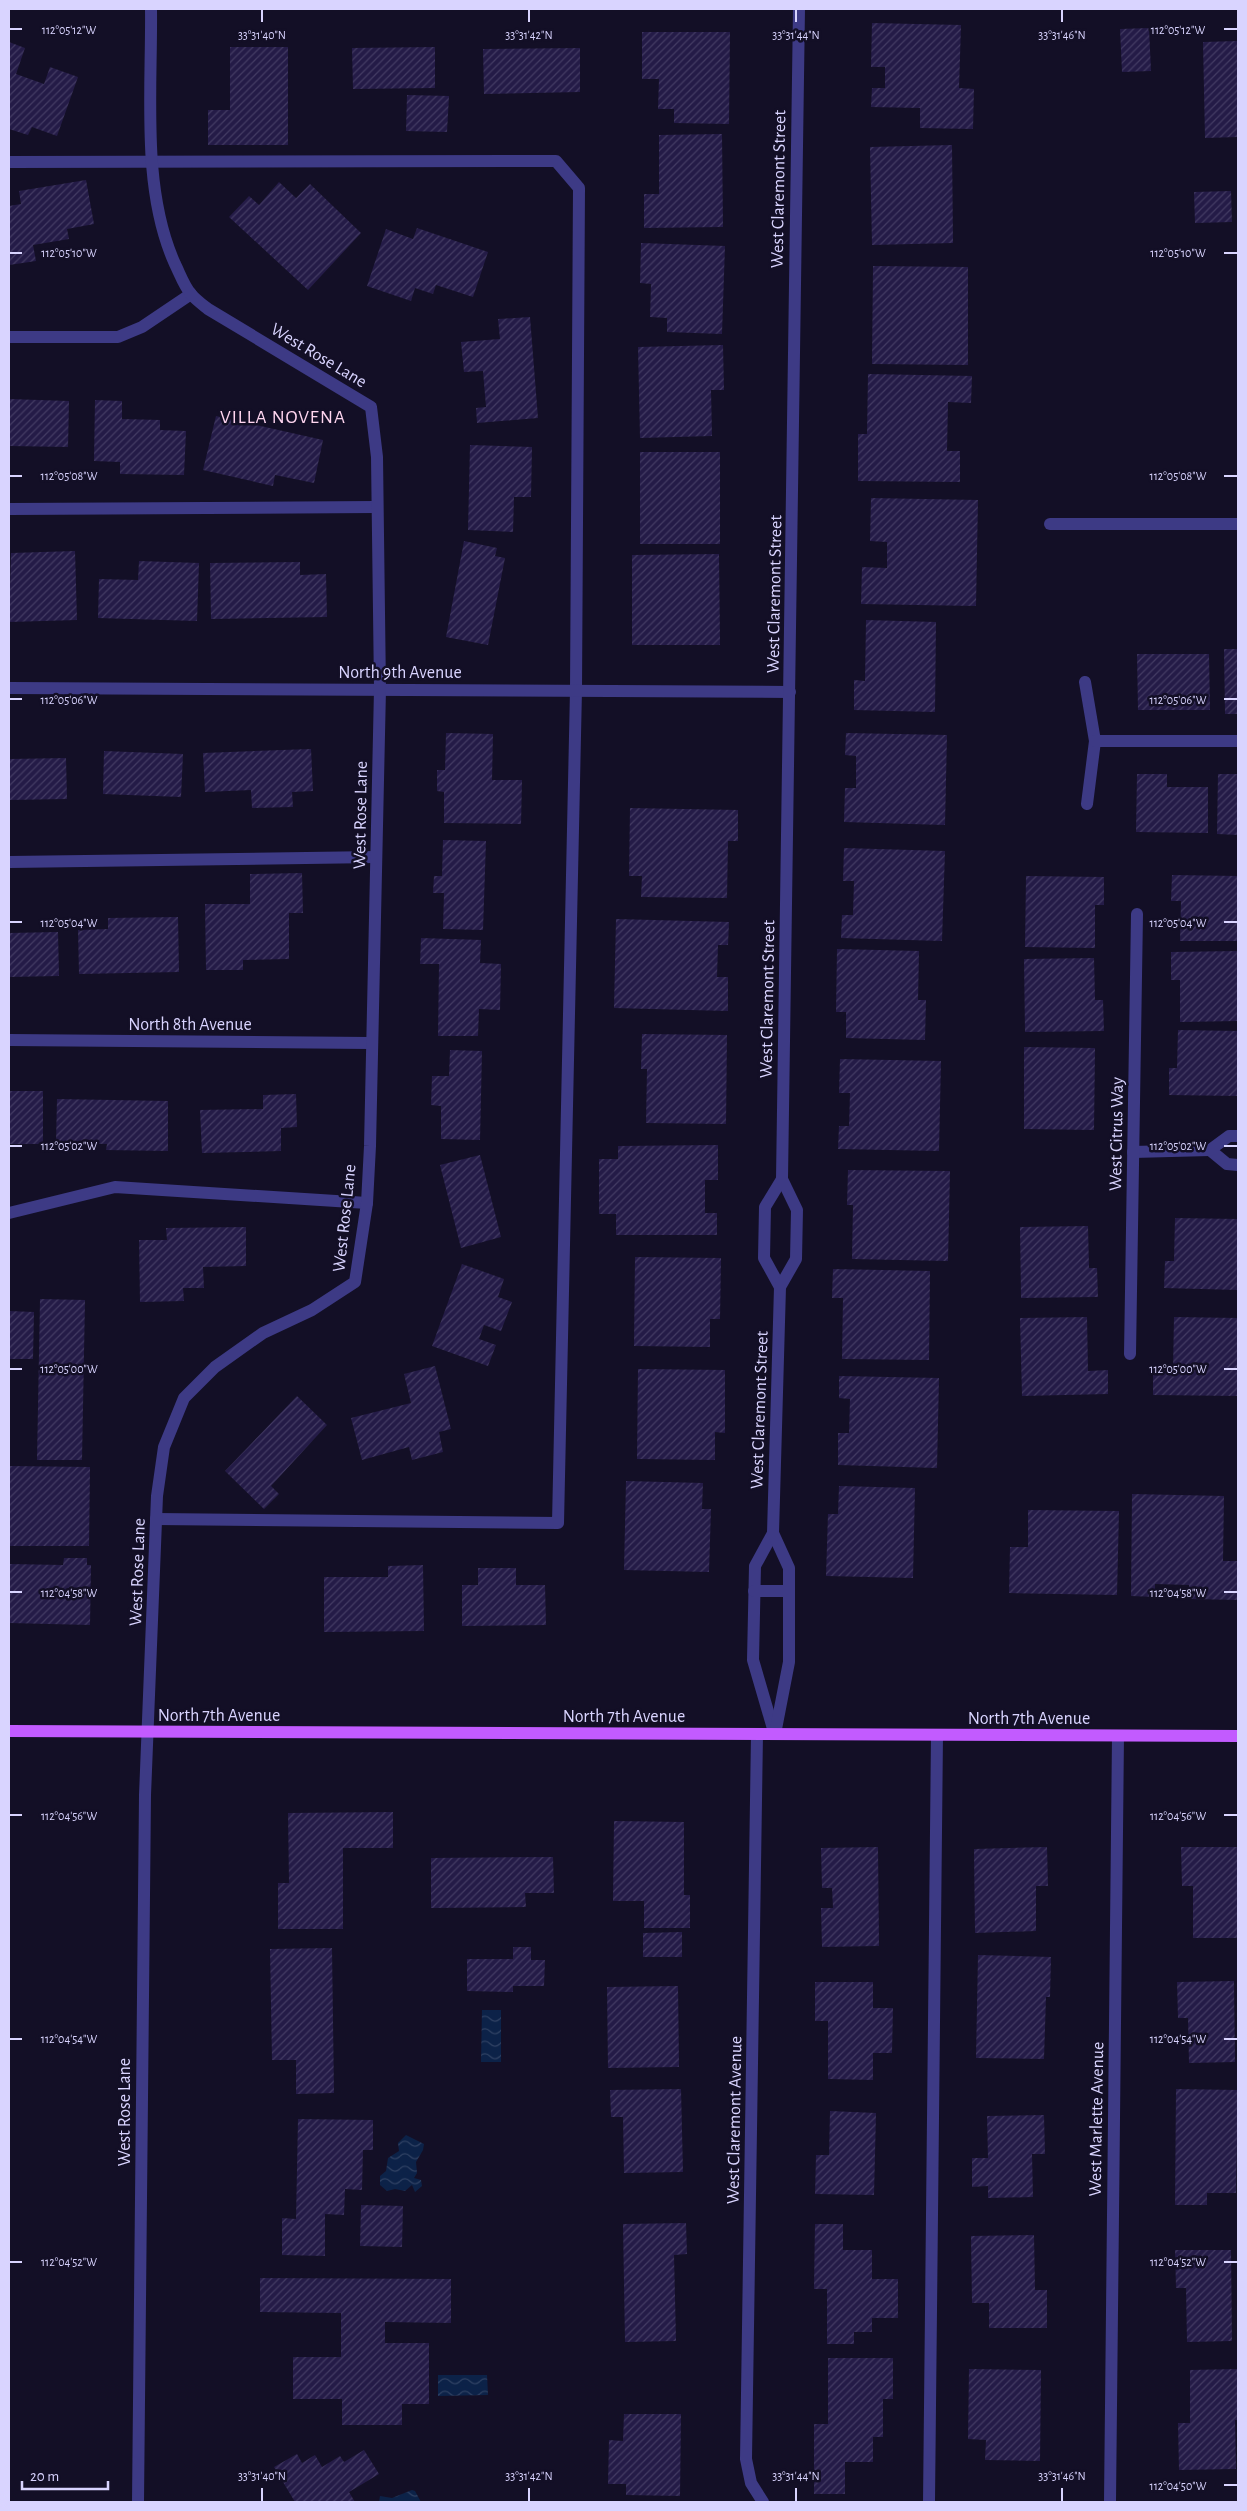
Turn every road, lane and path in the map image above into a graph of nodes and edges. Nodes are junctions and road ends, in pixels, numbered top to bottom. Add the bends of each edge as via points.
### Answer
1 (151, 9) edge
2 (799, 9) edge
3 (9, 162) edge
4 (151, 163) junction
5 (191, 294) junction
6 (9, 337) edge
7 (376, 508) junction
8 (9, 509) edge
9 (1050, 524) dead end
10 (1238, 524) edge
11 (1085, 682) dead end
12 (9, 688) edge
13 (380, 689) junction
14 (576, 690) junction
15 (790, 692) junction
16 (1095, 741) junction
17 (1238, 741) edge
18 (1087, 804) dead end
19 (376, 857) junction
20 (9, 862) edge
21 (1137, 914) dead end
22 (9, 1040) edge
23 (370, 1043) junction
24 (1238, 1136) edge
25 (1210, 1150) junction
26 (1133, 1152) junction
27 (1238, 1165) edge
28 (782, 1179) junction
29 (367, 1203) junction
30 (9, 1213) edge
31 (780, 1287) junction
32 (1130, 1354) dead end
33 (156, 1519) junction
34 (773, 1533) junction
35 (754, 1591) junction
36 (789, 1591) junction
37 (9, 1731) edge
38 (149, 1732) junction
39 (757, 1734) junction
40 (775, 1734) junction
41 (937, 1735) junction
42 (1118, 1736) junction
43 (1238, 1736) edge
44 (138, 2502) edge
45 (763, 2502) edge
46 (929, 2502) edge
47 (1110, 2502) edge

1 - 4 street, West Rose Lane
2 - 15 street, West Claremont Street
3 - 4 street
4 - 5 street, West Rose Lane via 164,240
4 - 14 street via 556,161 579,188
5 - 6 street via 142,328 118,337
5 - 7 street, West Rose Lane via 208,309 371,407 377,457
7 - 8 street
7 - 13 street, West Rose Lane
9 - 10 street
11 - 16 street
12 - 13 street, North 9th Avenue
13 - 14 street, North 9th Avenue
13 - 19 street, West Rose Lane
14 - 15 street, North 9th Avenue
14 - 33 street via 558,1523
15 - 28 street, West Claremont Street
16 - 17 street
16 - 18 street
19 - 20 street
19 - 23 street, West Rose Lane
21 - 26 street, West Citrus Way
22 - 23 street, North 8th Avenue
23 - 29 street, West Rose Lane
24 - 25 street via 1229,1136
25 - 26 street
25 - 27 street via 1227,1164
26 - 32 street, West Citrus Way
28 - 31 street, West Claremont Street via 797,1210 796,1259
28 - 31 street via 765,1207 764,1258
29 - 30 street via 115,1187
29 - 33 street, West Rose Lane via 355,1282 312,1310 264,1333 214,1367 184,1398 164,1448
31 - 34 street, West Claremont Street
33 - 38 street, West Rose Lane
34 - 35 street, West Claremont Street via 755,1566
34 - 36 street, West Claremont Street via 789,1568
35 - 36 street
35 - 40 street, West Claremont Street via 753,1660
36 - 40 street, West Claremont Street via 789,1662
37 - 38 main road, North 7th Avenue
38 - 39 main road, North 7th Avenue
38 - 44 street, West Rose Lane via 145,1795
39 - 40 main road, North 7th Avenue
39 - 45 street, West Claremont Avenue via 746,2459 751,2483
40 - 41 main road, North 7th Avenue
41 - 42 main road, North 7th Avenue
41 - 46 street
42 - 43 main road, North 7th Avenue
42 - 47 street, West Marlette Avenue

